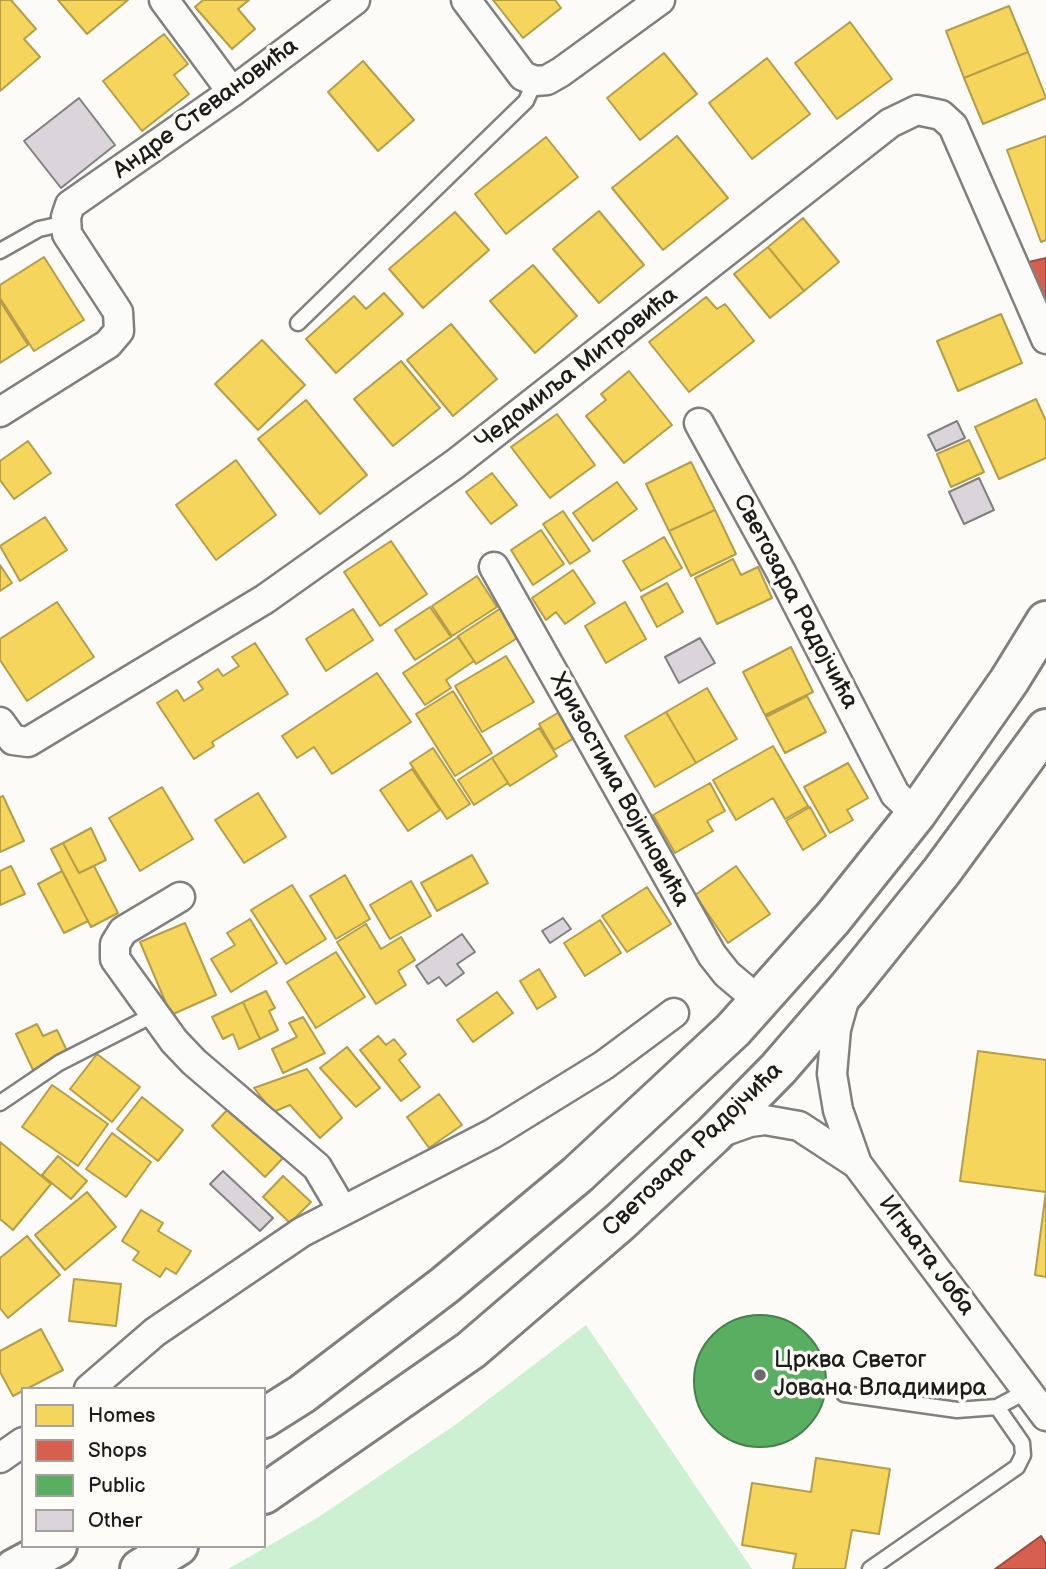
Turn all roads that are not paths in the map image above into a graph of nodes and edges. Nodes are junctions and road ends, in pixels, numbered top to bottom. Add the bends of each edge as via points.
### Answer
1 (164, 0) edge
2 (355, 0) edge
3 (466, 0) edge
4 (660, 0) edge
5 (535, 81) junction
6 (232, 92) junction
7 (66, 223) junction
8 (0, 251) edge
9 (298, 323) dead end
10 (1046, 339) edge
11 (0, 412) edge
12 (699, 423) dead end
13 (494, 567) dead end
14 (1046, 621) edge
15 (0, 722) edge
16 (1046, 729) edge
17 (916, 814) junction
18 (180, 897) dead end
19 (848, 988) junction
20 (759, 1001) junction
21 (674, 1013) dead end
22 (153, 1015) junction
23 (0, 1103) edge
24 (713, 1135) junction
25 (857, 1164) junction
26 (343, 1210) junction
27 (91, 1387) edge
28 (1027, 1391) junction
29 (844, 1394) dead end
30 (998, 1407) junction
31 (1046, 1416) edge
32 (266, 1417) edge
33 (21, 1443) edge
34 (0, 1458) edge
35 (266, 1493) edge
36 (53, 1548) edge
37 (175, 1548) edge
38 (13, 1569) edge
39 (140, 1569) edge
40 (870, 1569) edge

1 - 6 street
2 - 6 street, Андре Стевановића
3 - 5 street via 518,70
4 - 5 street via 561,72
5 - 9 lane via 526,101
6 - 7 street, Андре Стевановића via 71,205
7 - 8 lane via 39,229
7 - 11 street via 68,237 118,312 119,331 108,344
10 - 15 street, Чедомиља Митровића via 953,126 941,115 917,110 890,123 455,464 265,599 28,742 13,740
12 - 17 street, Светозара Радојчића via 895,794
13 - 20 street, Хризостима Војиновића via 712,956
14 - 17 main road
16 - 19 main road, Светозара Радојчића
17 - 20 main road
18 - 22 street via 123,931 115,944 116,959
19 - 24 main road, Светозара Радојчића
19 - 25 street, Игњата Јоба via 836,1029 832,1074 838,1110
20 - 32 main road via 577,1175 398,1322
21 - 26 street via 604,1065 492,1134
22 - 23 lane via 59,1063
22 - 26 street via 194,1062 317,1167
24 - 25 street, Игњата Јоба via 750,1122 799,1126
24 - 35 main road, Светозара Радојчића via 471,1350
25 - 28 street, Игњата Јоба
26 - 27 street via 302,1232 166,1325
28 - 30 lane
28 - 31 street, Игњата Јоба
29 - 30 lane via 957,1410
30 - 40 lane via 1022,1443 1017,1467
33 - 34 street
36 - 38 main road
37 - 39 main road

